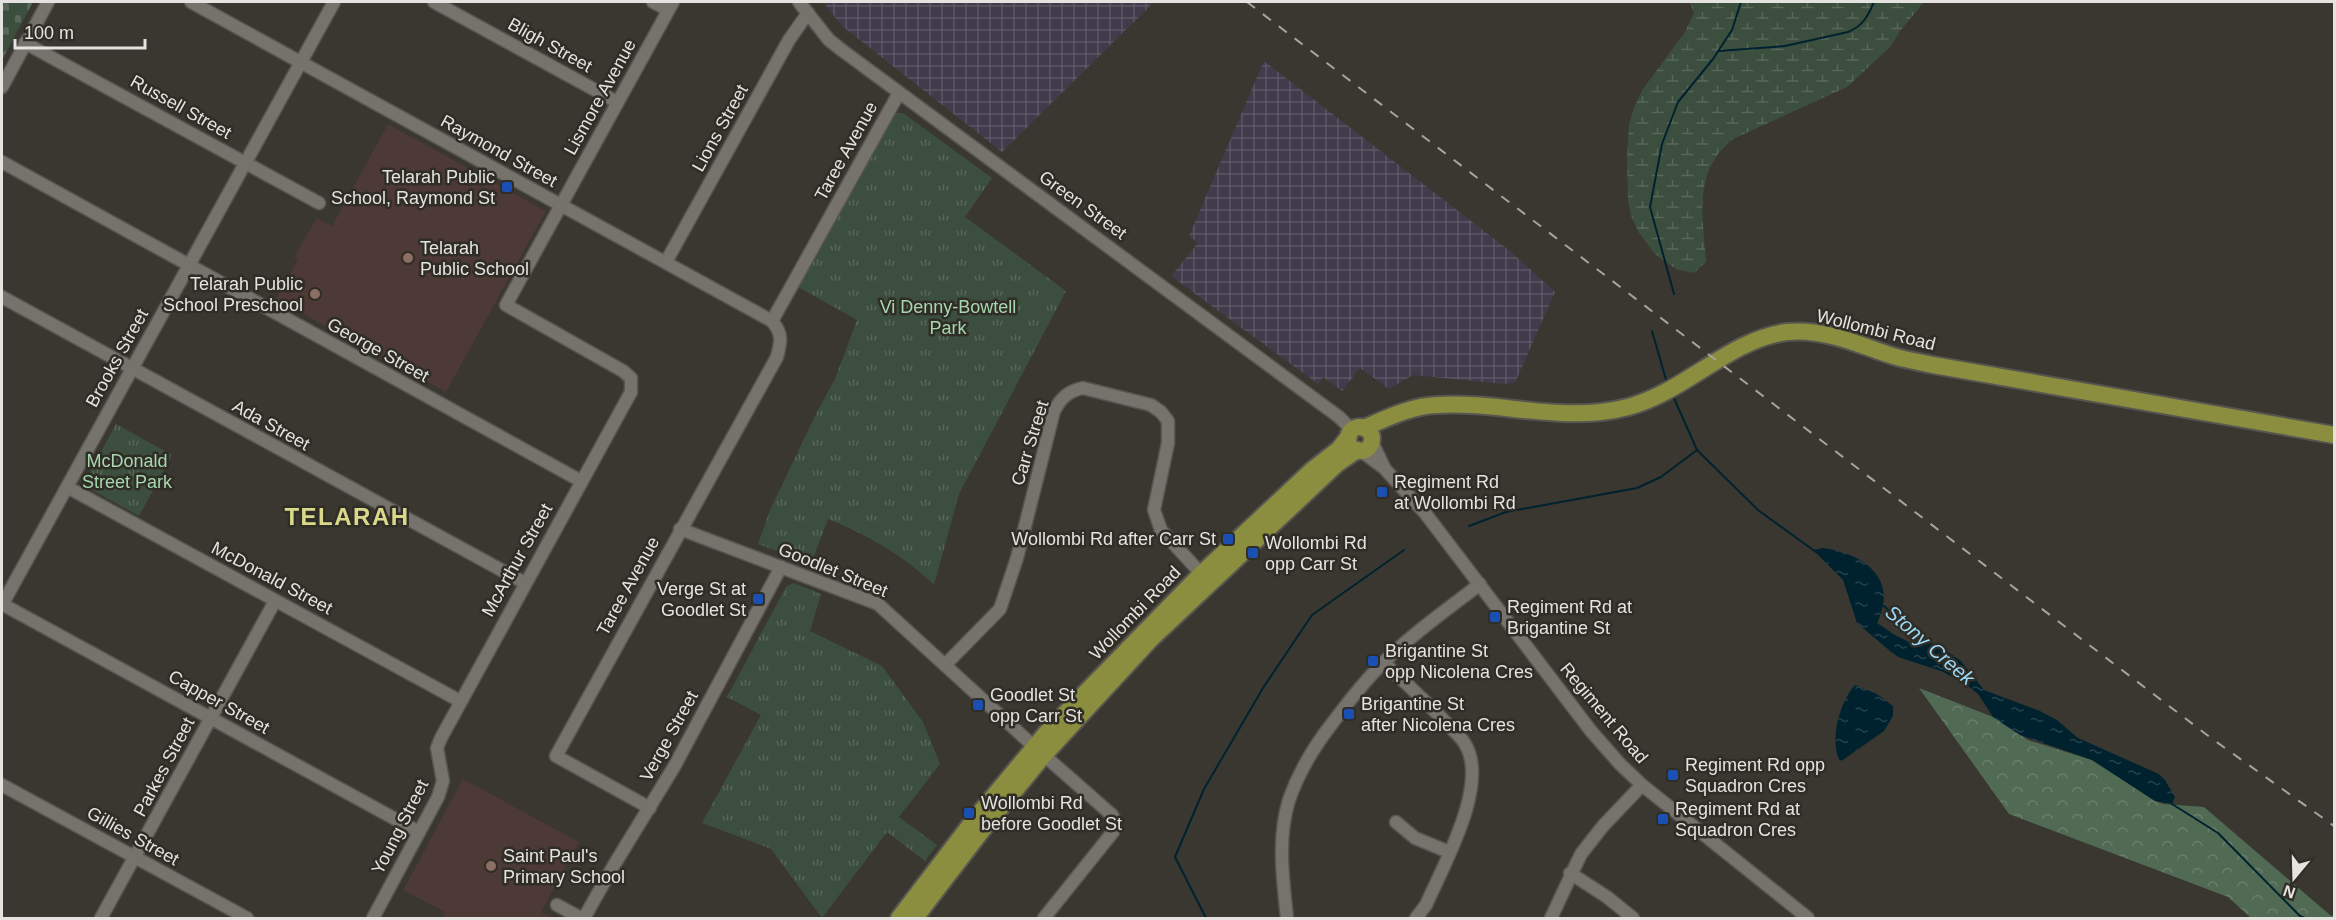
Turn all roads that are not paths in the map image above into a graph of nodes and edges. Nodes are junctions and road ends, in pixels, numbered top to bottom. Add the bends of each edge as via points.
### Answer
1 (48, 2) edge
2 (191, 2) edge
3 (334, 2) edge
4 (434, 2) edge
5 (653, 2) edge
6 (799, 2) edge
7 (671, 6) edge
8 (808, 13) junction
9 (25, 42) junction
10 (300, 62) junction
11 (2, 87) edge
12 (899, 93) junction
13 (617, 102) junction
14 (2, 162) edge
15 (245, 163) junction
16 (319, 203) dead end
17 (561, 205) junction
18 (666, 262) junction
19 (188, 266) junction
20 (2, 297) edge
21 (772, 321) junction
22 (130, 369) junction
23 (631, 392) joint
24 (2334, 431) edge
25 (1361, 439) junction
26 (581, 481) junction
27 (67, 487) junction
28 (680, 529) junction
29 (781, 567) junction
30 (1205, 579) junction
31 (525, 583) junction
32 (1480, 584) junction
33 (275, 601) junction
34 (2, 604) edge
35 (1383, 662) junction
36 (945, 665) junction
37 (460, 701) junction
38 (210, 719) junction
39 (438, 748) joint
40 (1039, 751) junction
41 (2, 785) edge
42 (1642, 785) junction
43 (650, 808) junction
44 (1396, 822) dead end
45 (419, 832) junction
46 (1449, 852) junction
47 (135, 858) junction
48 (1570, 873) junction
49 (557, 906) dead end
50 (101, 918) edge
51 (247, 918) edge
52 (373, 918) edge
53 (583, 918) edge
54 (899, 918) edge
55 (915, 918) edge
56 (1044, 918) edge
57 (1287, 918) edge
58 (1416, 918) edge
59 (1551, 918) edge
60 (1633, 918) edge
61 (1808, 918) edge

1 - 9 street
2 - 10 street, Raymond Street
3 - 10 street, Brooks Street
4 - 13 street, Bligh Street
5 - 7 street
6 - 8 street, Green Street
7 - 13 street, Lismore Avenue
8 - 12 street, Green Street via 836,45
8 - 18 street, Lions Street via 789,40
9 - 11 street
9 - 15 street, Russell Street
10 - 15 street, Brooks Street
10 - 17 street, Raymond Street
12 - 21 street, Taree Avenue
12 - 25 street, Green Street via 1339,417
13 - 17 street, Lismore Avenue
14 - 19 street, George Street
15 - 16 street, Russell Street
15 - 19 street, Brooks Street
17 - 18 street, Raymond Street
17 - 23 street, Lismore Avenue via 506,305 623,371 631,378
18 - 21 street, Raymond Street
19 - 22 street, Brooks Street
19 - 26 street, George Street
20 - 22 street, Ada Street
21 - 28 street, Taree Avenue via 782,339 777,357
22 - 27 street, Brooks Street
22 - 31 street, Ada Street
23 - 26 street, McArthur Street
24 - 25 main road, Wollombi Road via 1933,365 1835,337 1788,332 1749,343 1664,394 1627,408 1575,414 1437,404 1388,418
25 - 30 main road, Wollombi Road
25 - 32 street, Regiment Road
26 - 31 street, McArthur Street
27 - 33 street, McDonald Street
27 - 34 street, Brooks Street
28 - 29 street, Goodlet Street
28 - 43 street, Taree Avenue via 556,756
29 - 36 street, Goodlet Street via 878,604
29 - 43 street, Verge Street
30 - 36 street, Carr Street via 1161,530 1154,510 1168,443 1168,421 1151,405 1083,388 1073,390 1064,395 1054,411 1000,609
30 - 40 main road, Wollombi Road via 1142,633
31 - 37 street, McArthur Street
32 - 35 street
32 - 42 street, Regiment Road via 1592,731
33 - 37 street, McDonald Street
33 - 38 street, Parkes Street
34 - 38 street, Capper Street
35 - 46 street via 1466,744 1473,783
35 - 57 street via 1322,736 1303,766 1289,802 1282,864
36 - 40 street, Goodlet Street
37 - 39 street, McArthur Street
38 - 45 street, Capper Street
38 - 47 street, Parkes Street
39 - 45 street, Young Street via 443,781
40 - 54 main road, Wollombi Road via 973,821
40 - 55 main road, Wollombi Road
40 - 56 street, Goodlet Street via 1115,820 1113,832
41 - 47 street, Gillies Street
42 - 48 street via 1603,826
42 - 61 street, Regiment Road
43 - 53 street, Verge Street
44 - 46 street via 1415,838
45 - 52 street, Young Street
46 - 58 street via 1426,905
47 - 50 street, Parkes Street
47 - 51 street, Gillies Street
48 - 59 street
48 - 60 street
49 - 53 street

